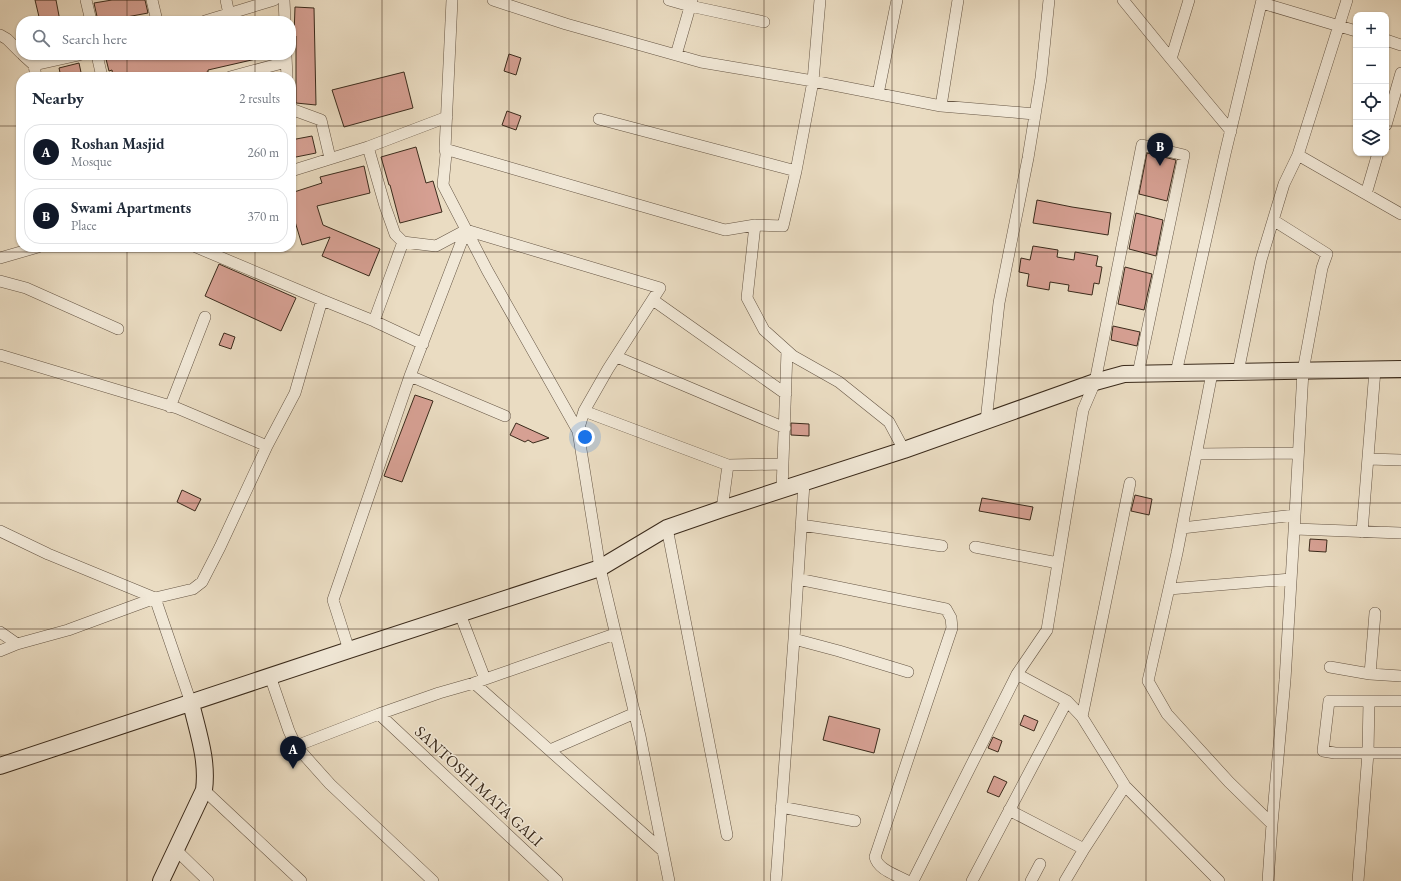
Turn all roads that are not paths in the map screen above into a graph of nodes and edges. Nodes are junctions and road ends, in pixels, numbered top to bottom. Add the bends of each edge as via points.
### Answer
1 (86, 0) edge
2 (152, 0) edge
3 (226, 0) edge
4 (274, 0) edge
5 (284, 0) edge
6 (452, 0) edge
7 (493, 0) edge
8 (669, 0) edge
9 (820, 0) edge
10 (897, 0) edge
11 (958, 0) edge
12 (1049, 0) edge
13 (1123, 0) edge
14 (1189, 0) edge
15 (1347, 0) edge
16 (1262, 1) edge
17 (691, 3) edge
18 (229, 14) junction
19 (90, 16) edge
20 (156, 16) edge
21 (222, 16) edge
22 (285, 16) edge
23 (764, 22) dead end
24 (1339, 26) junction
25 (1353, 30) edge
26 (0, 35) edge
27 (1389, 41) edge
28 (1401, 45) edge
29 (16, 48) edge
30 (676, 55) junction
31 (1171, 59) junction
32 (28, 60) edge
33 (56, 60) edge
34 (99, 60) edge
35 (280, 60) edge
36 (286, 60) edge
37 (34, 65) junction
38 (35, 72) edge
39 (101, 72) edge
40 (245, 72) edge
41 (287, 72) edge
42 (1401, 73) edge
43 (813, 81) junction
44 (878, 94) junction
45 (940, 106) junction
46 (296, 111) edge
47 (1035, 114) junction
48 (447, 117) junction
49 (599, 119) dead end
50 (1387, 120) edge
51 (1231, 131) junction
52 (368, 147) junction
53 (445, 149) junction
54 (1298, 155) junction
55 (1377, 156) edge
56 (330, 158) junction
57 (296, 169) edge
58 (796, 171) junction
59 (1366, 194) junction
60 (1401, 214) edge
61 (1273, 220) junction
62 (755, 225) junction
63 (466, 230) junction
64 (403, 242) junction
65 (21, 252) edge
66 (208, 252) edge
67 (0, 258) edge
68 (0, 281) edge
69 (322, 300) junction
70 (653, 300) junction
71 (205, 317) dead end
72 (374, 321) junction
73 (118, 329) dead end
74 (423, 344) junction
75 (787, 351) junction
76 (0, 355) edge
77 (617, 357) junction
78 (1376, 370) junction
79 (1401, 370) edge
80 (1302, 371) junction
81 (1238, 372) junction
82 (1176, 373) junction
83 (1212, 373) junction
84 (1138, 374) junction
85 (410, 376) junction
86 (1095, 382) junction
87 (786, 394) junction
88 (170, 407) junction
89 (584, 411) junction
90 (505, 416) dead end
91 (986, 421) junction
92 (785, 428) junction
93 (578, 431) junction
94 (267, 446) junction
95 (904, 450) junction
96 (1298, 453) junction
97 (1196, 454) junction
98 (1368, 459) junction
99 (1401, 460) edge
100 (783, 464) junction
101 (728, 465) junction
102 (804, 483) junction
103 (1130, 483) dead end
104 (782, 490) junction
105 (722, 509) junction
106 (1296, 514) junction
107 (801, 525) junction
108 (667, 528) junction
109 (1182, 528) junction
110 (1295, 529) junction
111 (0, 531) edge
112 (1362, 532) junction
113 (1401, 533) edge
114 (942, 546) dead end
115 (975, 547) dead end
116 (1058, 564) junction
117 (600, 568) junction
118 (798, 579) junction
119 (1291, 579) junction
120 (1168, 589) junction
121 (154, 598) junction
122 (1375, 613) dead end
123 (460, 614) junction
124 (0, 632) edge
125 (615, 634) junction
126 (794, 638) junction
127 (17, 644) junction
128 (349, 650) junction
129 (0, 651) edge
130 (1330, 668) dead end
131 (908, 672) dead end
132 (1017, 674) junction
133 (1370, 674) junction
134 (270, 676) junction
135 (1401, 676) edge
136 (479, 681) junction
137 (1067, 701) junction
138 (1369, 701) junction
139 (1401, 701) edge
140 (191, 703) junction
141 (634, 713) junction
142 (379, 714) junction
143 (1082, 717) junction
144 (296, 746) junction
145 (550, 750) junction
146 (1368, 753) junction
147 (1401, 753) edge
148 (0, 766) edge
149 (1125, 786) junction
150 (204, 790) junction
151 (781, 807) junction
152 (1009, 810) junction
153 (855, 821) dead end
154 (1272, 824) junction
155 (727, 835) dead end
156 (175, 849) junction
157 (1084, 849) junction
158 (663, 850) junction
159 (1040, 864) dead end
160 (161, 881) edge
161 (208, 881) edge
162 (301, 881) edge
163 (433, 881) edge
164 (557, 881) edge
165 (670, 881) edge
166 (776, 881) edge
167 (907, 881) edge
168 (913, 881) edge
169 (972, 881) edge
170 (1031, 881) edge
171 (1065, 881) edge
172 (1219, 881) edge
173 (1268, 881) edge
174 (1358, 881) edge

1 - 19 street
2 - 20 street
3 - 18 street
4 - 18 street
5 - 22 street
6 - 48 street
7 - 30 street
8 - 17 street
9 - 43 street
10 - 44 street
11 - 45 street
12 - 47 street via 1042,78
13 - 31 street
14 - 31 street
15 - 24 street
16 - 24 street
16 - 51 street
17 - 23 street
17 - 30 street
18 - 21 street
24 - 25 street
24 - 54 street
26 - 29 street
27 - 28 street
30 - 43 street via 701,62
31 - 51 street
32 - 37 street
33 - 37 street
34 - 39 street
35 - 40 street
36 - 41 street
37 - 38 street
42 - 50 street
43 - 44 street
43 - 58 street
44 - 45 street
45 - 47 street
46 - 56 street via 321,120
47 - 91 street via 999,303
48 - 52 street
48 - 53 street
49 - 58 street
51 - 82 street
52 - 56 street
52 - 64 street via 395,234
53 - 62 street via 725,230
53 - 63 street via 443,185
54 - 59 street
54 - 61 street via 1284,184
55 - 59 street
56 - 57 street
58 - 62 street via 783,226
59 - 60 street
61 - 80 street via 1326,254
61 - 81 street via 1261,260
62 - 75 street via 747,298 764,330
63 - 64 street via 436,246
63 - 70 street via 660,288
63 - 74 street
63 - 93 street
64 - 72 street
65 - 67 street
66 - 69 street
68 - 73 street via 26,288
69 - 72 street
69 - 94 street via 295,393
70 - 77 street
70 - 87 street
71 - 88 street
72 - 74 street
74 - 85 street
75 - 87 street
75 - 95 street via 839,382 890,422
76 - 88 street
77 - 89 street
77 - 92 street
78 - 79 street
78 - 80 street
78 - 98 street
80 - 81 street
80 - 96 street
81 - 83 street
82 - 83 street
82 - 84 street
83 - 97 street
84 - 86 street via 1124,374
84 - 86 street via 1184,155 1142,145
85 - 90 street
85 - 128 street via 332,600
86 - 91 street
86 - 116 street via 1083,410
87 - 92 street
88 - 94 street
89 - 93 street
89 - 101 street
91 - 95 street
92 - 100 street
93 - 117 street
94 - 121 street via 202,582 193,589
95 - 102 street
96 - 97 street
96 - 106 street
97 - 109 street
98 - 99 street
98 - 112 street
100 - 101 street
100 - 104 street
101 - 105 street
102 - 104 street
102 - 107 street
103 - 143 street
104 - 105 street
105 - 108 street
106 - 109 street
106 - 110 street
107 - 114 street
107 - 118 street
108 - 117 street
108 - 155 street
109 - 120 street
110 - 112 street
110 - 119 street
111 - 121 street
112 - 113 street
115 - 116 street
116 - 132 street via 1047,630
117 - 123 street
117 - 125 street
118 - 126 street
118 - 167 street via 926,604 946,610 951,618 952,628 875,857 880,867
119 - 120 street
119 - 154 street
120 - 154 street via 1148,681 1167,714
121 - 127 street via 68,630
121 - 140 street
122 - 133 street
123 - 128 street
123 - 136 street
124 - 127 street
125 - 136 street
125 - 141 street
126 - 131 street
126 - 151 street
127 - 129 street
128 - 134 street
130 - 133 street
132 - 137 street
132 - 168 street
133 - 135 street
134 - 140 street
134 - 144 street
136 - 142 street
136 - 145 street
137 - 143 street
137 - 152 street
138 - 139 street
138 - 146 street
138 - 146 street via 1329,701 1323,751
140 - 148 street
140 - 150 street via 205,762
141 - 145 street
141 - 158 street
142 - 144 street
142 - 164 street, SANTOSHI MATA GALI
143 - 149 street
144 - 163 street via 330,784
145 - 158 street
146 - 147 street
146 - 174 street
149 - 157 street
149 - 172 street
150 - 156 street
150 - 162 street
151 - 153 street
151 - 166 street
152 - 157 street
152 - 169 street
154 - 173 street
156 - 160 street
156 - 161 street
157 - 171 street
158 - 165 street
159 - 170 street

